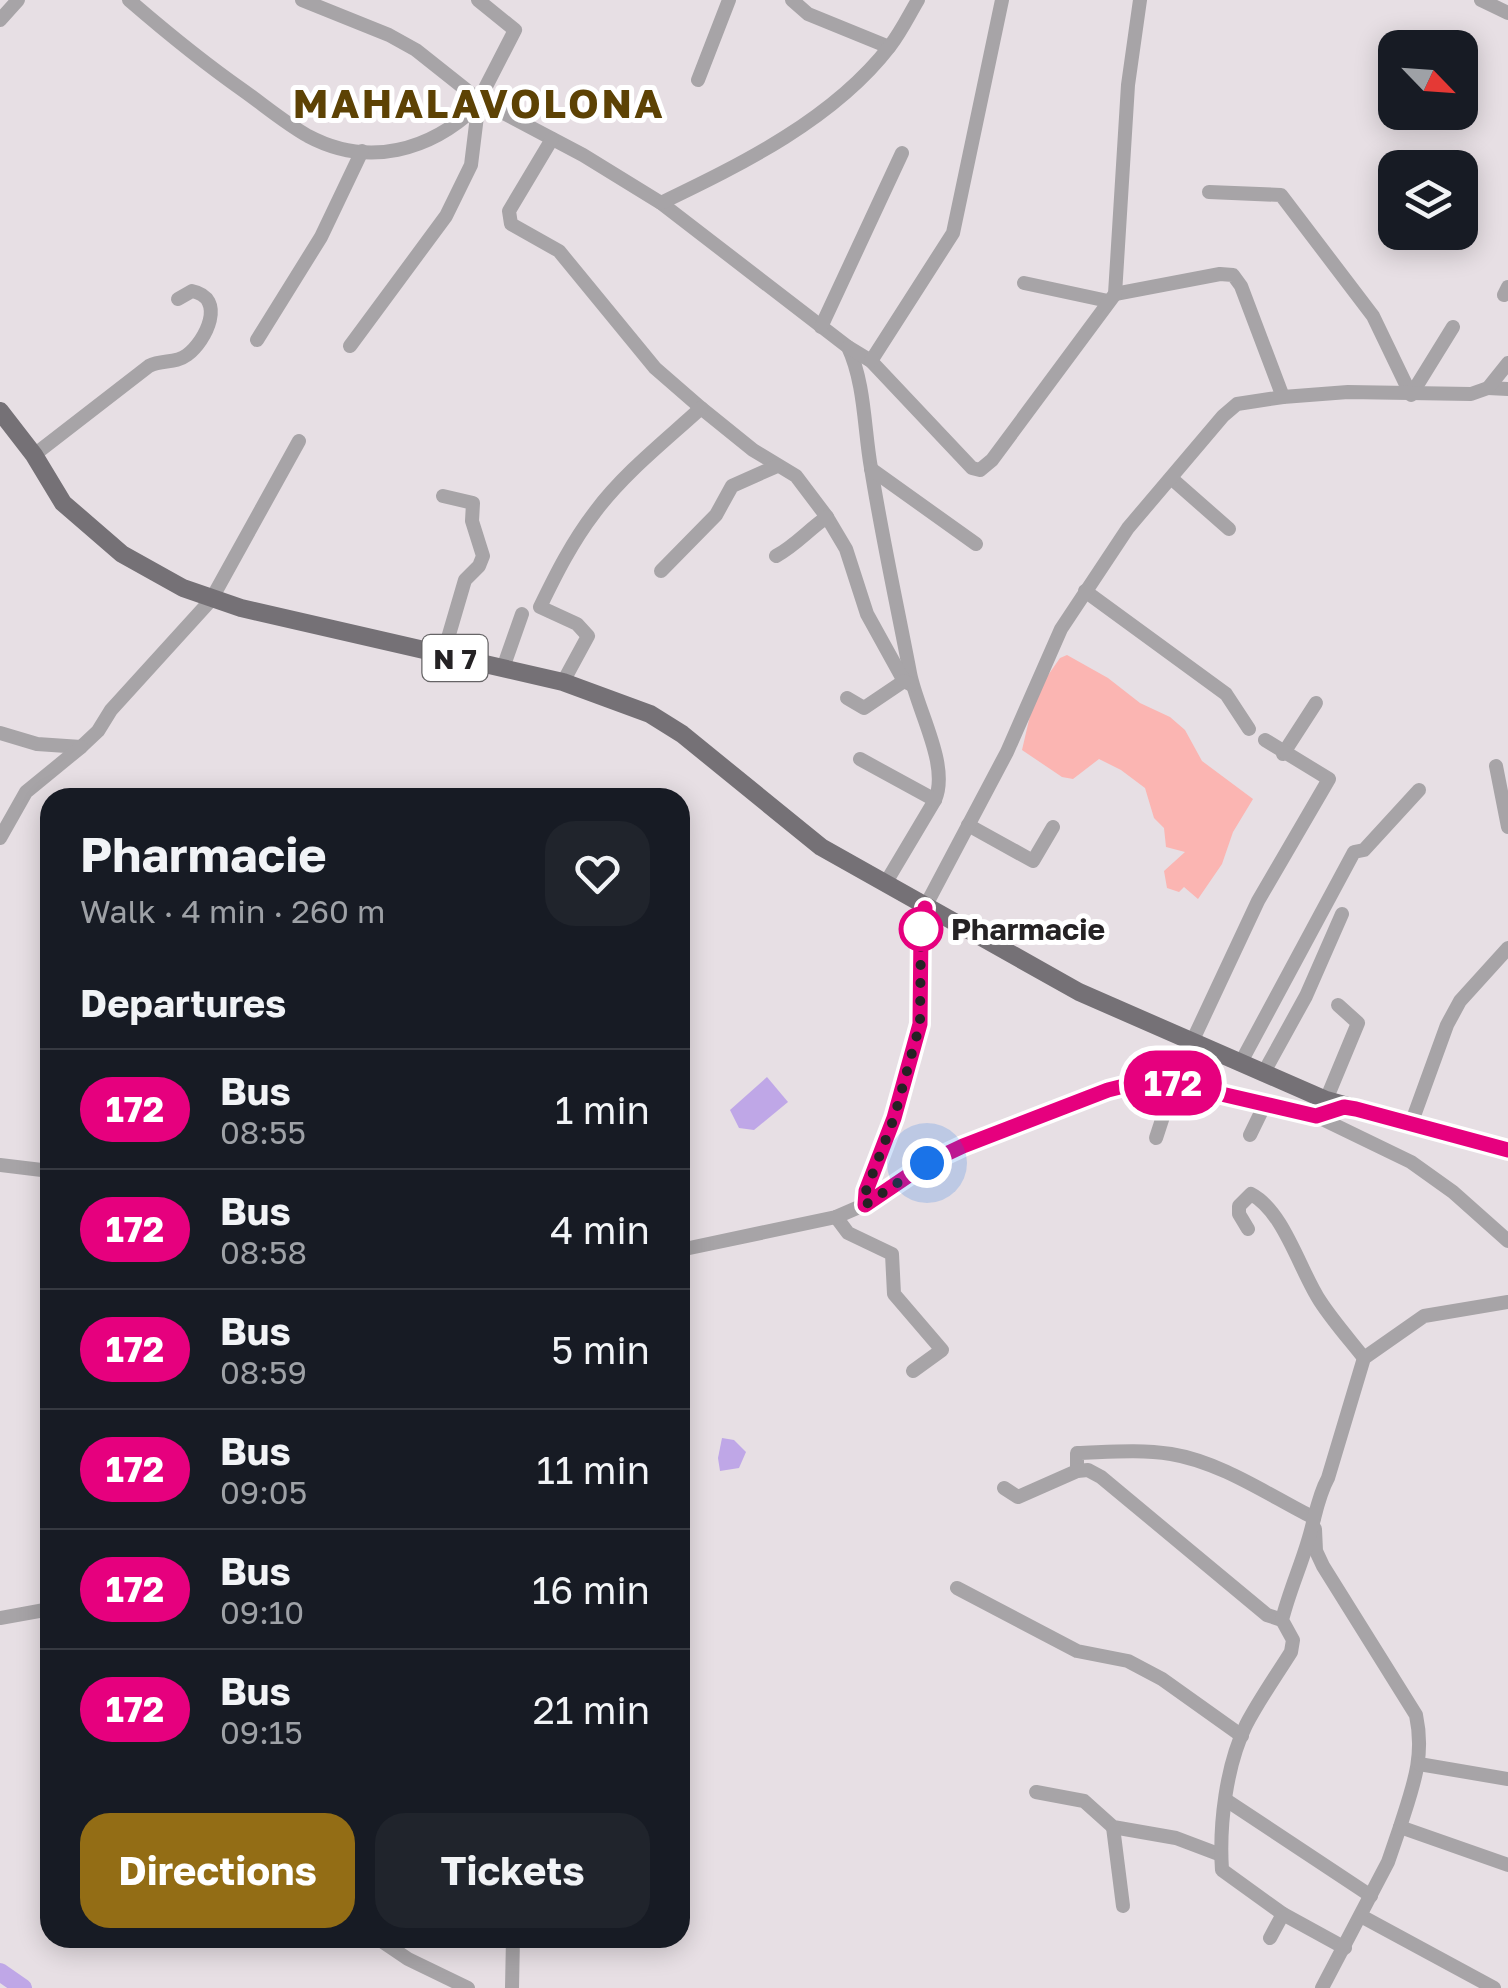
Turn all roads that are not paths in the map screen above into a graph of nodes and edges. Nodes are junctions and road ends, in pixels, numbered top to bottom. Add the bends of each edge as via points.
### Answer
1 (18, 0) edge
2 (129, 0) edge
3 (302, 0) edge
4 (478, 0) edge
5 (728, 0) edge
6 (792, 0) edge
7 (918, 0) edge
8 (1002, 0) edge
9 (1140, 0) edge
10 (1481, 0) edge
11 (1508, 13) edge
12 (0, 20) edge
13 (890, 47) junction
14 (698, 80) dead end
15 (478, 103) junction
16 (552, 138) junction
17 (362, 151) junction
18 (902, 153) dead end
19 (1209, 192) dead end
20 (661, 203) junction
21 (1024, 283) dead end
22 (1112, 298) junction
23 (178, 299) dead end
24 (1453, 326) dead end
25 (821, 327) junction
26 (257, 340) dead end
27 (350, 346) dead end
28 (848, 347) junction
29 (871, 362) junction
30 (1508, 363) edge
31 (1488, 388) junction
32 (1508, 389) edge
33 (1411, 394) junction
34 (1283, 397) junction
35 (700, 408) junction
36 (0, 411) edge
37 (299, 441) dead end
38 (34, 455) junction
39 (776, 466) junction
40 (871, 469) junction
41 (1170, 478) junction
42 (443, 496) dead end
43 (827, 516) junction
44 (1229, 529) dead end
45 (976, 544) dead end
46 (776, 556) dead end
47 (661, 571) dead end
48 (1085, 591) junction
49 (212, 600) junction
50 (522, 614) dead end
51 (442, 655) junction
52 (503, 668) junction
53 (563, 682) junction
54 (908, 683) junction
55 (847, 698) dead end
56 (1316, 703) dead end
57 (1249, 729) dead end
58 (0, 733) edge
59 (1265, 740) dead end
60 (81, 748) junction
61 (1283, 754) junction
62 (860, 759) dead end
63 (1496, 766) dead end
64 (1419, 790) dead end
65 (935, 800) junction
66 (968, 825) junction
67 (1052, 827) dead end
68 (1508, 827) edge
69 (0, 838) edge
70 (885, 884) junction
71 (925, 908) junction
72 (1342, 914) dead end
73 (1508, 948) edge
74 (1338, 1005) dead end
75 (1191, 1044) junction
76 (1240, 1064) junction
77 (1263, 1074) junction
78 (1174, 1083) junction
79 (1266, 1102) junction
80 (1329, 1108) junction
81 (1410, 1124) junction
82 (1250, 1135) dead end
83 (1156, 1138) dead end
84 (1508, 1150) edge
85 (0, 1165) edge
86 (40, 1170) edge
87 (865, 1205) junction
88 (836, 1217) junction
89 (1248, 1229) dead end
90 (1508, 1241) edge
91 (690, 1248) edge
92 (1508, 1302) edge
93 (1364, 1358) junction
94 (914, 1371) dead end
95 (1078, 1471) junction
96 (1004, 1488) dead end
97 (1314, 1518) junction
98 (957, 1588) dead end
99 (40, 1611) edge
100 (0, 1618) edge
101 (1282, 1620) junction
102 (1242, 1736) junction
103 (1419, 1764) junction
104 (1508, 1779) edge
105 (1036, 1792) dead end
106 (1226, 1800) junction
107 (1114, 1826) junction
108 (1400, 1827) junction
109 (1221, 1856) junction
110 (1508, 1865) edge
111 (1371, 1896) junction
112 (1122, 1906) dead end
113 (1283, 1914) junction
114 (1361, 1916) junction
115 (1270, 1938) dead end
116 (392, 1948) edge
117 (513, 1948) edge
118 (1345, 1948) junction
119 (468, 1988) edge
120 (512, 1988) edge
121 (1322, 1988) edge
122 (1494, 1988) edge

1 - 12 street
2 - 17 street via 308,136
3 - 15 street via 416,50
4 - 15 street via 515,30
5 - 14 street
6 - 13 street via 808,14
7 - 13 street
8 - 29 street via 953,233
9 - 22 street
10 - 11 street
13 - 20 street via 826,110
15 - 16 street
15 - 17 street via 415,148
15 - 27 street via 471,165 446,216
16 - 20 street
16 - 35 street via 510,212 511,224 560,251 656,368
17 - 26 street via 321,237
18 - 25 street
19 - 33 street via 1281,195 1373,316
20 - 25 street
21 - 22 street
22 - 29 street via 980,470 964,462
22 - 34 street via 1232,276
23 - 38 street via 192,291 210,302 212,314 199,343 179,360 149,366
24 - 33 street
25 - 28 street
28 - 29 street
28 - 40 street
30 - 31 street
31 - 32 street
31 - 33 street
33 - 34 street
34 - 41 street via 1238,404
35 - 39 street
35 - 53 street via 631,472 562,561 540,608 588,636
36 - 38 main road, N 7
37 - 49 street
38 - 49 main road, N 7 via 63,503 107,542
39 - 43 street via 796,476
39 - 47 street via 732,486 716,514
40 - 45 street
40 - 54 street
41 - 44 street
41 - 48 street
42 - 51 street via 473,503 483,556 465,580
43 - 46 street
43 - 54 street via 846,549 867,614
48 - 57 street via 1226,694
48 - 66 street
49 - 51 main road, N 7
49 - 60 street
50 - 52 street
51 - 52 main road, N 7
52 - 53 main road, N 7
53 - 70 main road, N 7 via 666,724 800,833
54 - 55 street via 864,708
54 - 65 street via 940,770
56 - 61 street
58 - 60 street
59 - 61 street
60 - 69 street via 26,792
61 - 75 street via 1328,779 1258,901
62 - 65 street
63 - 68 street
64 - 76 street via 1364,850 1354,852
65 - 70 street
66 - 67 street via 1033,862
66 - 71 street
70 - 71 main road, N 7
71 - 75 main road, N 7
71 - 87 street via 920,1024
72 - 77 street
73 - 81 street via 1460,1001
74 - 80 street via 1358,1023
75 - 76 main road, N 7
76 - 77 main road, N 7
77 - 80 main road, N 7
78 - 79 street
78 - 83 street
78 - 87 street via 1144,1081 1108,1090 981,1139 927,1163
79 - 80 street
79 - 82 street
80 - 81 main road, N 7
80 - 90 street via 1452,1192
81 - 84 main road, N 7
85 - 86 street
87 - 88 street
88 - 91 street
88 - 94 street via 848,1233 892,1254 894,1294 942,1350
89 - 93 street via 1239,1206 1251,1194 1262,1201 1320,1301
92 - 93 street via 1424,1316
93 - 97 street
95 - 96 street via 1018,1496
95 - 97 street via 1077,1453 1175,1454
95 - 101 street via 1100,1477
97 - 101 street
97 - 103 street via 1323,1566 1416,1714
98 - 102 street via 1077,1650 1128,1662
99 - 100 street
101 - 102 street via 1293,1640 1291,1652
102 - 106 street
103 - 104 street
103 - 108 street
105 - 107 street via 1084,1801
106 - 109 street
106 - 111 street
107 - 109 street via 1176,1838
107 - 112 street
108 - 110 street
108 - 111 street
109 - 113 street via 1222,1870
111 - 114 street
113 - 115 street
113 - 118 street
114 - 118 street
114 - 122 street
116 - 119 street
117 - 120 street
118 - 121 street

